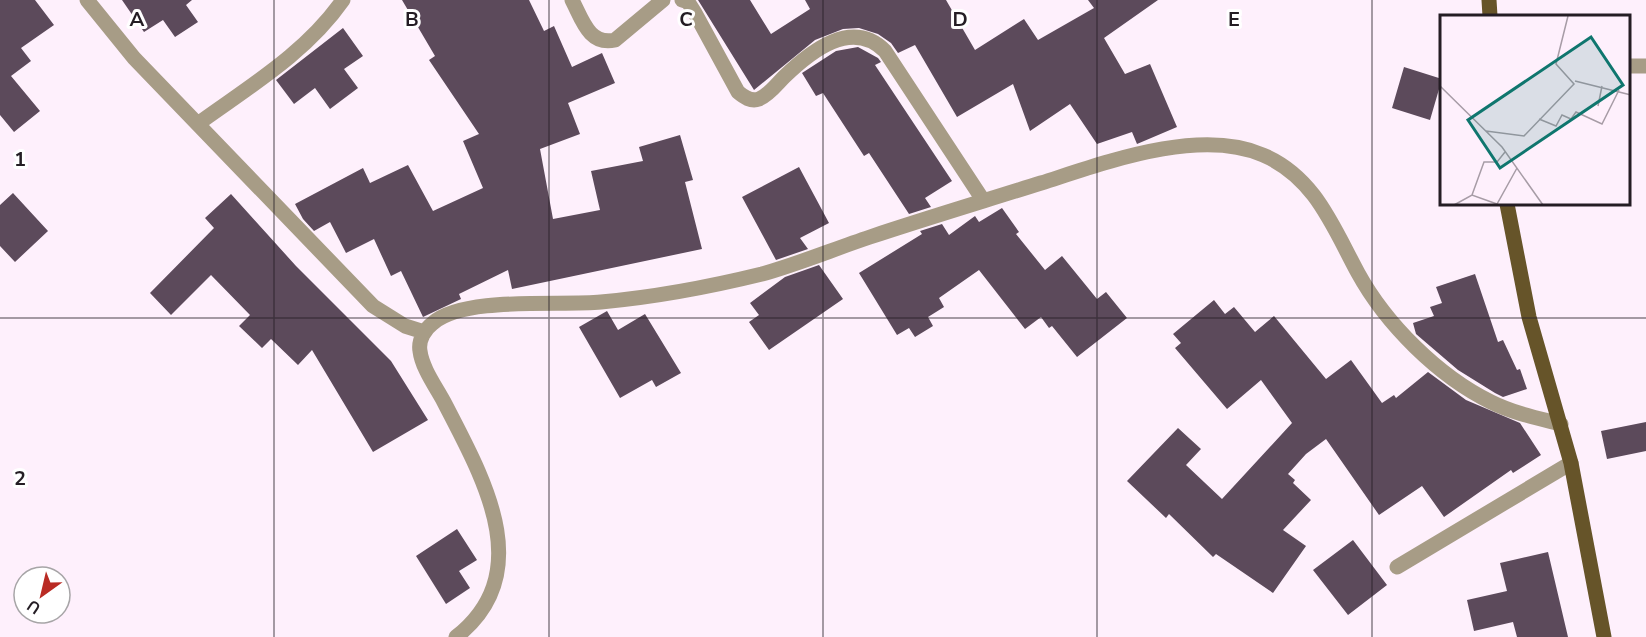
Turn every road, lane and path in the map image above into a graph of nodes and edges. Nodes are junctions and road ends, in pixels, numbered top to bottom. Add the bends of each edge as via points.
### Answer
1 (87, 0) edge
2 (343, 0) edge
3 (572, 0) edge
4 (663, 0) edge
5 (682, 0) edge
6 (1489, 0) edge
7 (1490, 15) edge
8 (199, 123) junction
9 (983, 200) junction
10 (1507, 206) edge
11 (424, 332) junction
12 (1561, 424) junction
13 (1571, 463) junction
14 (1397, 567) dead end
15 (456, 637) edge
16 (1604, 637) edge

1 - 8 street via 134,58
2 - 8 street via 295,54
3 - 4 street via 589,33 606,42 615,40
5 - 9 street via 695,13 738,92 750,100 759,99 795,66 835,40 852,36 876,43
6 - 7 main road
8 - 11 street via 373,306 405,326
9 - 11 street via 766,273 685,292 600,302 465,309 443,316
9 - 12 street via 1125,157 1183,146 1230,146 1264,154 1295,174 1316,195 1360,277 1422,352 1488,401
10 - 12 main road via 1529,317
11 - 15 street via 420,343 423,363 494,510 500,556 488,603
12 - 13 main road
13 - 14 street
13 - 16 main road

